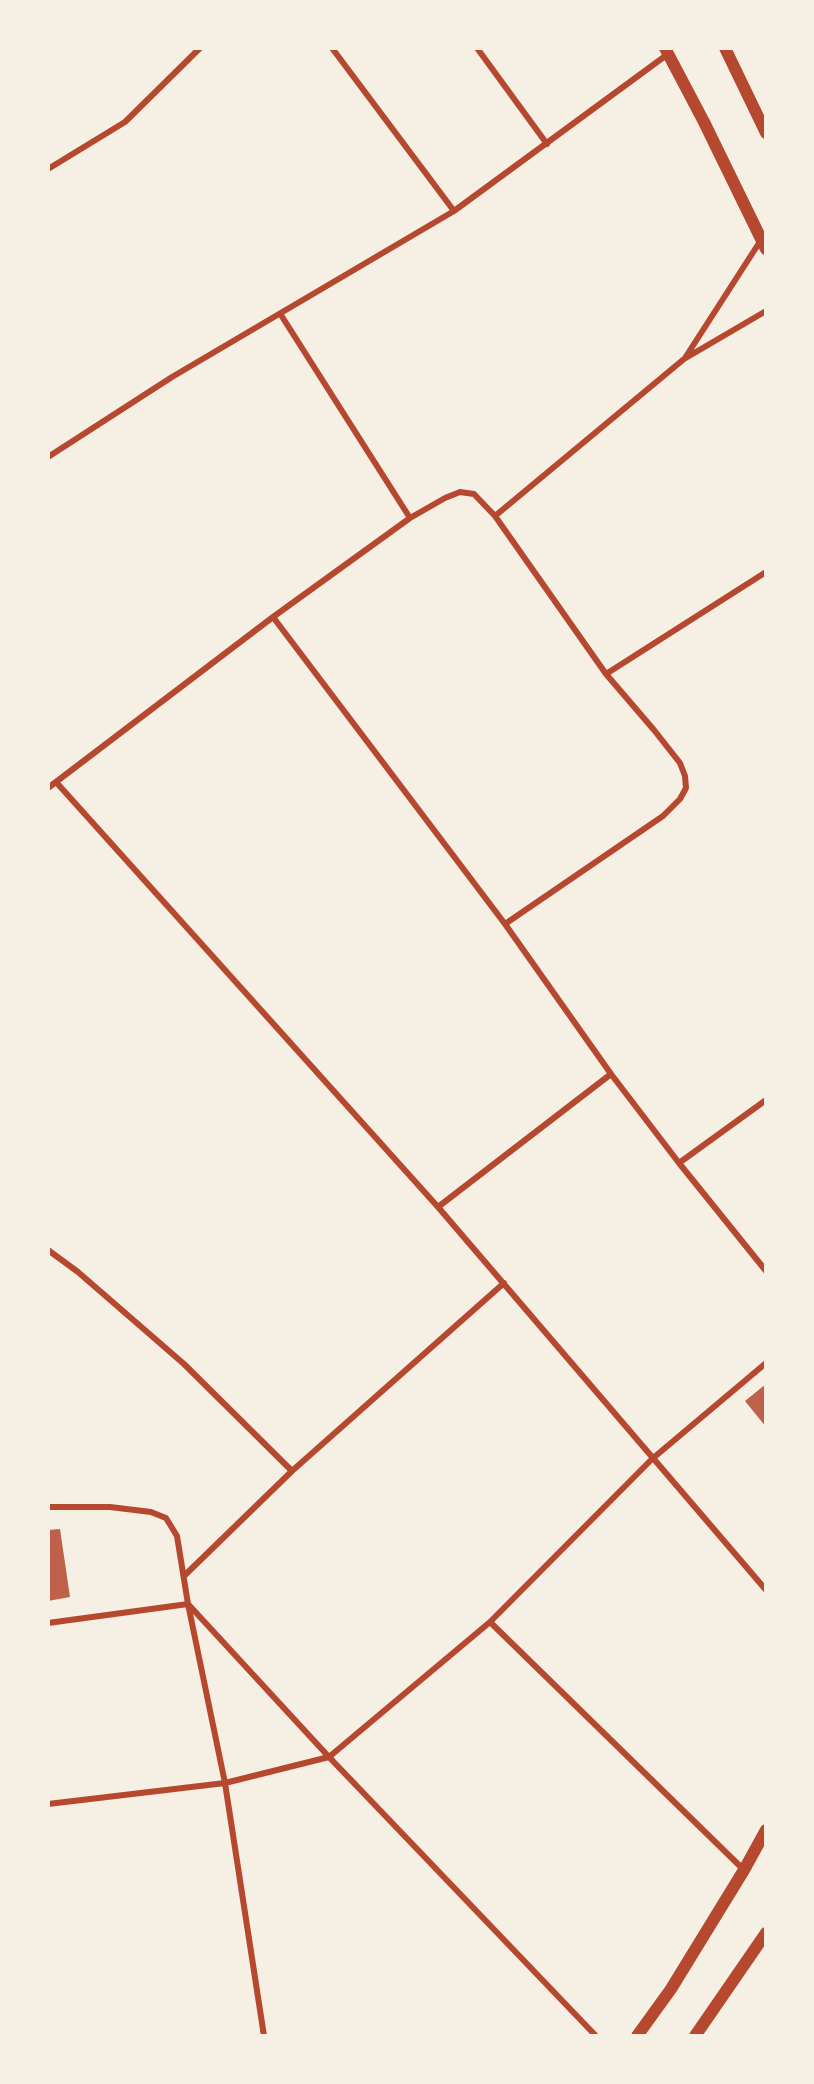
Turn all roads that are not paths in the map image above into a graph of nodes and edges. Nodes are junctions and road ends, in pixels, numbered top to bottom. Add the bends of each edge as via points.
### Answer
1 (200, 48) edge
2 (332, 48) edge
3 (477, 48) edge
4 (725, 48) edge
5 (666, 51) edge
6 (766, 133) edge
7 (547, 144) junction
8 (48, 169) edge
9 (454, 212) junction
10 (764, 244) edge
11 (766, 311) edge
12 (281, 315) junction
13 (684, 359) junction
14 (48, 457) edge
15 (495, 516) junction
16 (410, 518) junction
17 (766, 572) edge
18 (273, 617) junction
19 (606, 674) junction
20 (56, 782) junction
21 (48, 788) edge
22 (505, 924) junction
23 (611, 1074) junction
24 (766, 1100) edge
25 (679, 1163) junction
26 (438, 1207) junction
27 (48, 1250) edge
28 (766, 1271) edge
29 (504, 1284) junction
30 (766, 1362) edge
31 (652, 1459) junction
32 (292, 1471) junction
33 (48, 1507) edge
34 (184, 1576) junction
35 (766, 1590) edge
36 (188, 1604) junction
37 (490, 1622) junction
38 (48, 1623) edge
39 (329, 1757) junction
40 (225, 1783) junction
41 (48, 1804) edge
42 (766, 1830) edge
43 (744, 1870) junction
44 (766, 1933) edge
45 (264, 2036) edge
46 (596, 2036) edge
47 (637, 2036) edge
48 (695, 2036) edge

1 - 8 street via 125,122
2 - 9 street
3 - 7 street
4 - 6 main road
5 - 7 street
5 - 10 main road
7 - 9 street
9 - 12 street
10 - 13 street
11 - 13 street
12 - 14 street via 172,377
12 - 16 street
13 - 15 street
15 - 16 street via 474,494 460,492
15 - 19 street
16 - 18 street
17 - 19 street
18 - 20 street
18 - 22 street
19 - 22 street via 680,763 686,788 663,816
20 - 21 street
20 - 26 street
22 - 23 street
23 - 25 street
23 - 26 street
24 - 25 street
25 - 28 street
26 - 29 street
27 - 32 street via 184,1364
29 - 31 street
29 - 32 street
30 - 31 street
31 - 35 street
31 - 37 street
32 - 34 street
33 - 34 street via 110,1507 166,1518 177,1536
34 - 36 street
36 - 38 street
36 - 39 street
36 - 40 street
37 - 39 street
37 - 43 street
39 - 40 street
39 - 46 street
40 - 41 street
40 - 45 street
42 - 43 main road
43 - 47 main road via 671,1989
44 - 48 main road

